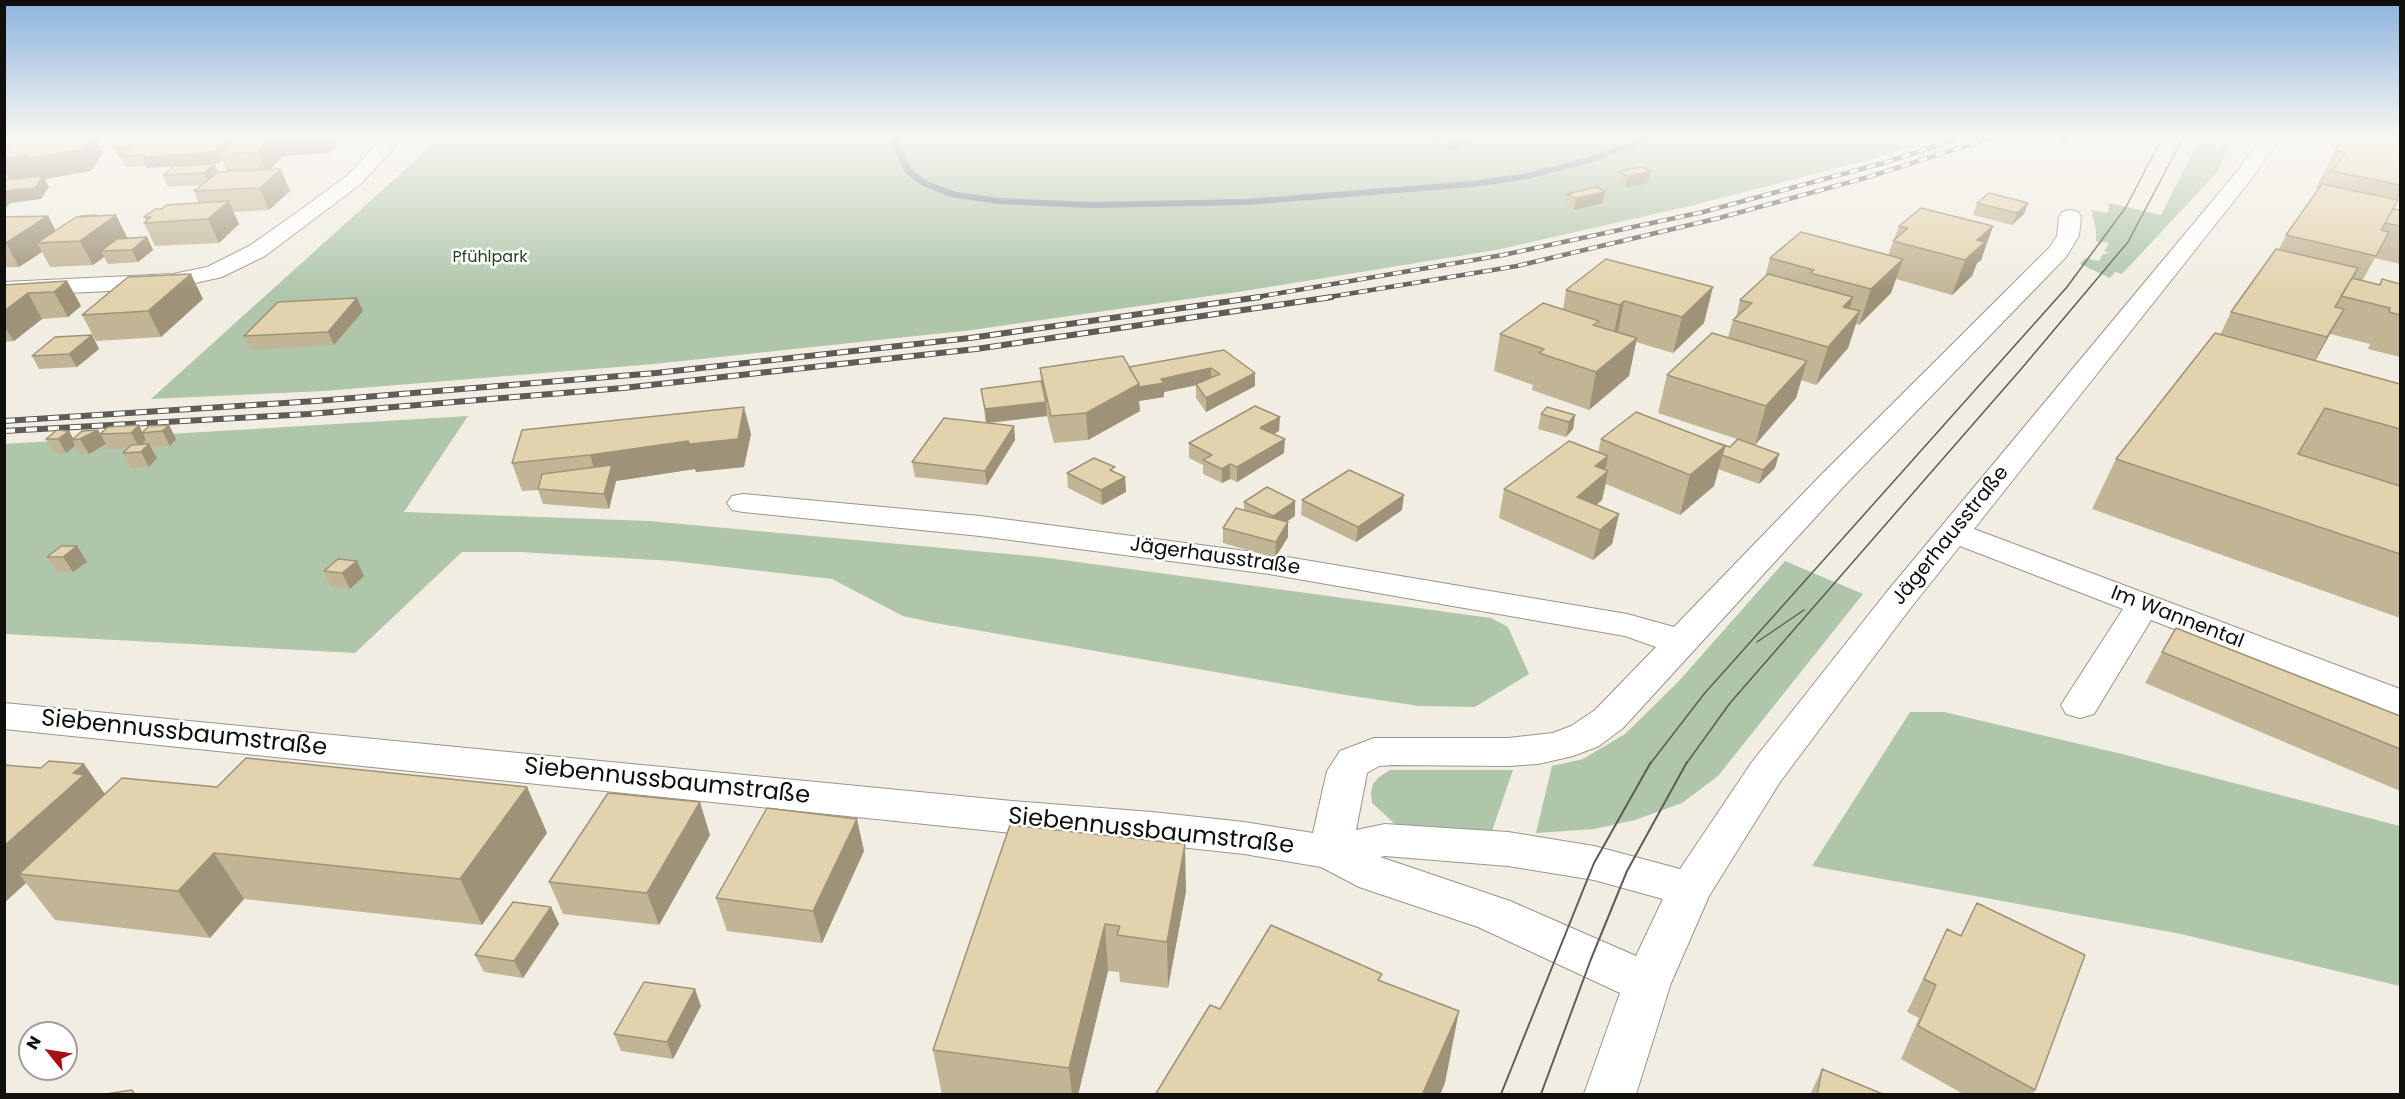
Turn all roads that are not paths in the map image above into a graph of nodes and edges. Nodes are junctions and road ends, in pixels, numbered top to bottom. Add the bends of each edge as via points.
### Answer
1 (341, 189) edge
2 (2232, 189) edge
3 (2070, 217) dead end
4 (4, 289) edge
5 (743, 503) dead end
6 (1953, 532) junction
7 (2143, 605) junction
8 (1681, 644) junction
9 (2400, 703) edge
10 (2080, 705) dead end
11 (4, 716) edge
12 (1330, 852) junction
13 (1690, 889) junction
14 (1654, 968) junction
15 (1610, 1095) edge

1 - 4 street via 256,251 214,272 173,281
2 - 6 street, Jägerhausstraße
3 - 8 street via 2068,236 2058,252 1849,464
5 - 8 street, Jägerhausstraße via 980,526 1269,564 1627,625
6 - 7 street, Im Wannental
6 - 13 street, Jägerhausstraße via 1766,772
7 - 9 street, Im Wannental
7 - 10 street
8 - 12 street via 1609,719 1560,746 1508,752 1374,753 1354,761 1343,781
11 - 12 street, Siebennussbaumstraße via 1152,828
12 - 13 street, Siebennussbaumstraße via 1385,840 1508,849 1594,863
12 - 14 street, Siebennussbaumstraße via 1375,875
13 - 14 street, Jägerhausstraße
14 - 15 street, Jägerhausstraße

